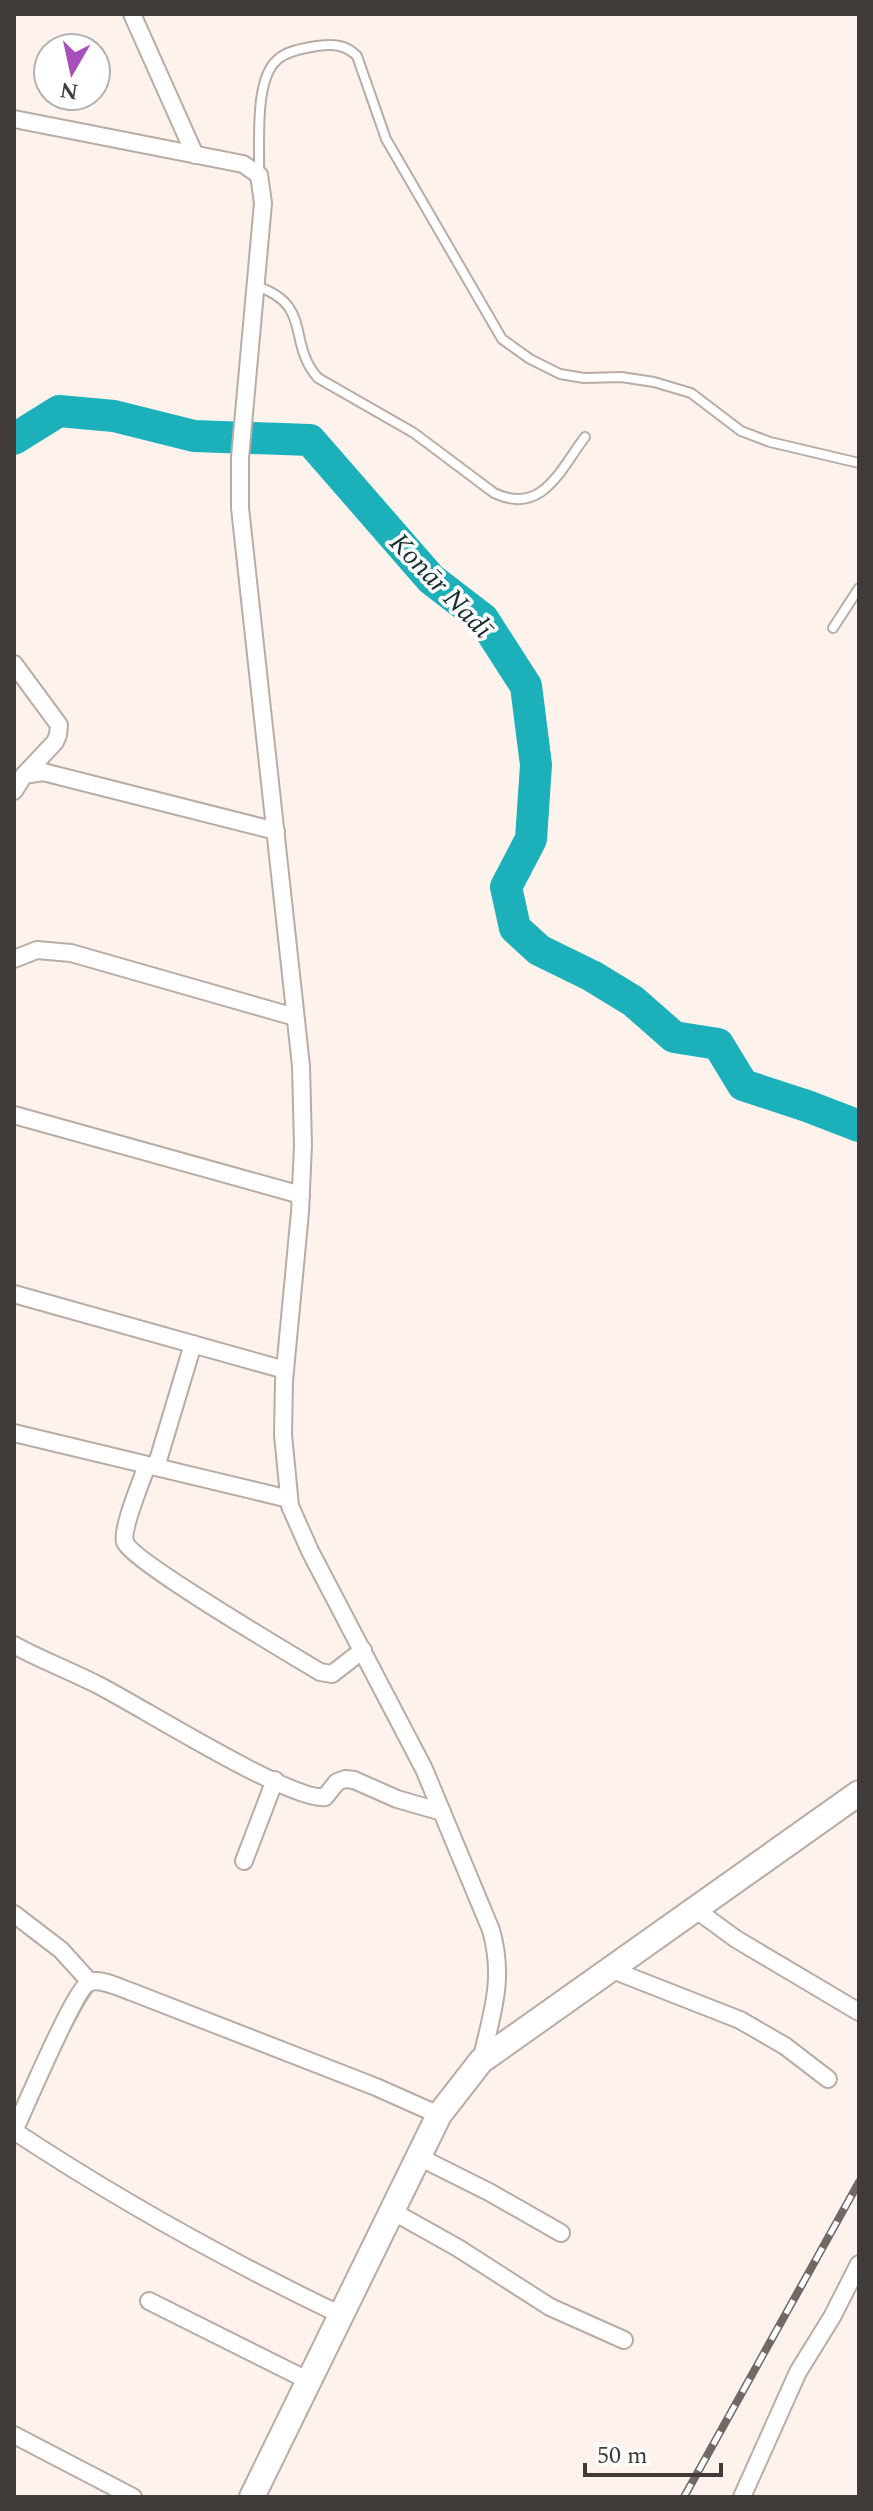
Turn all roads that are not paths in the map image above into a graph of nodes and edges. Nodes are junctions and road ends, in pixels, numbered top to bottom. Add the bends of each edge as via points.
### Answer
1 (132, 14) edge
2 (14, 119) edge
3 (195, 155) junction
4 (259, 175) junction
5 (256, 286) junction
6 (585, 437) dead end
7 (859, 463) edge
8 (859, 588) edge
9 (833, 628) dead end
10 (14, 664) edge
11 (24, 775) junction
12 (14, 791) edge
13 (276, 831) junction
14 (14, 959) edge
15 (295, 1017) junction
16 (14, 1115) edge
17 (301, 1195) junction
18 (14, 1294) edge
19 (193, 1344) junction
20 (285, 1370) junction
21 (14, 1433) edge
22 (152, 1466) junction
23 (289, 1499) junction
24 (14, 1645) edge
25 (363, 1650) junction
26 (275, 1780) junction
27 (859, 1793) edge
28 (442, 1812) junction
29 (244, 1861) dead end
30 (695, 1909) junction
31 (14, 1914) edge
32 (610, 1969) junction
33 (90, 1982) junction
34 (859, 2012) edge
35 (481, 2061) junction
36 (828, 2079) dead end
37 (439, 2115) junction
38 (14, 2131) edge
39 (419, 2157) junction
40 (392, 2211) junction
41 (561, 2233) dead end
42 (857, 2274) edge
43 (149, 2301) dead end
44 (341, 2315) junction
45 (624, 2340) dead end
46 (309, 2381) junction
47 (14, 2435) edge
48 (133, 2497) edge
49 (252, 2497) edge
50 (742, 2497) edge

1 - 3 street
2 - 3 street
3 - 4 street via 243,164
4 - 5 street via 263,203
4 - 7 lane via 266,73 278,57 302,48 349,47 357,56 386,139 502,339 560,374 667,385 691,393 741,431
5 - 6 lane via 285,300 304,356 318,378 414,433 507,500 532,498 546,490
5 - 13 street via 240,508
8 - 9 lane
10 - 11 street via 59,725 55,742
11 - 12 street
11 - 13 street via 43,772 75,779
13 - 15 street
14 - 15 street via 37,950 71,953
15 - 17 street via 301,1066
16 - 17 street
17 - 20 street
18 - 19 street
19 - 20 street
19 - 22 street
20 - 23 street via 283,1435
21 - 22 street
22 - 23 street
22 - 25 street via 124,1534 129,1548 320,1672 332,1674
23 - 25 street via 310,1551
24 - 26 street
25 - 28 street
26 - 28 street via 320,1798 337,1782 354,1780
26 - 29 street
27 - 30 main road
28 - 35 street via 498,1954
30 - 32 main road
30 - 34 street
31 - 33 street via 61,1950
32 - 35 main road
32 - 36 street via 740,2020
33 - 37 street via 132,1992
33 - 38 street via 65,2019
35 - 37 main road
37 - 39 main road
38 - 44 street via 122,2201
39 - 40 main road
39 - 41 street
40 - 44 main road
40 - 45 street via 550,2307
42 - 50 street via 794,2381
43 - 46 street
44 - 46 main road
46 - 49 main road
47 - 48 street

